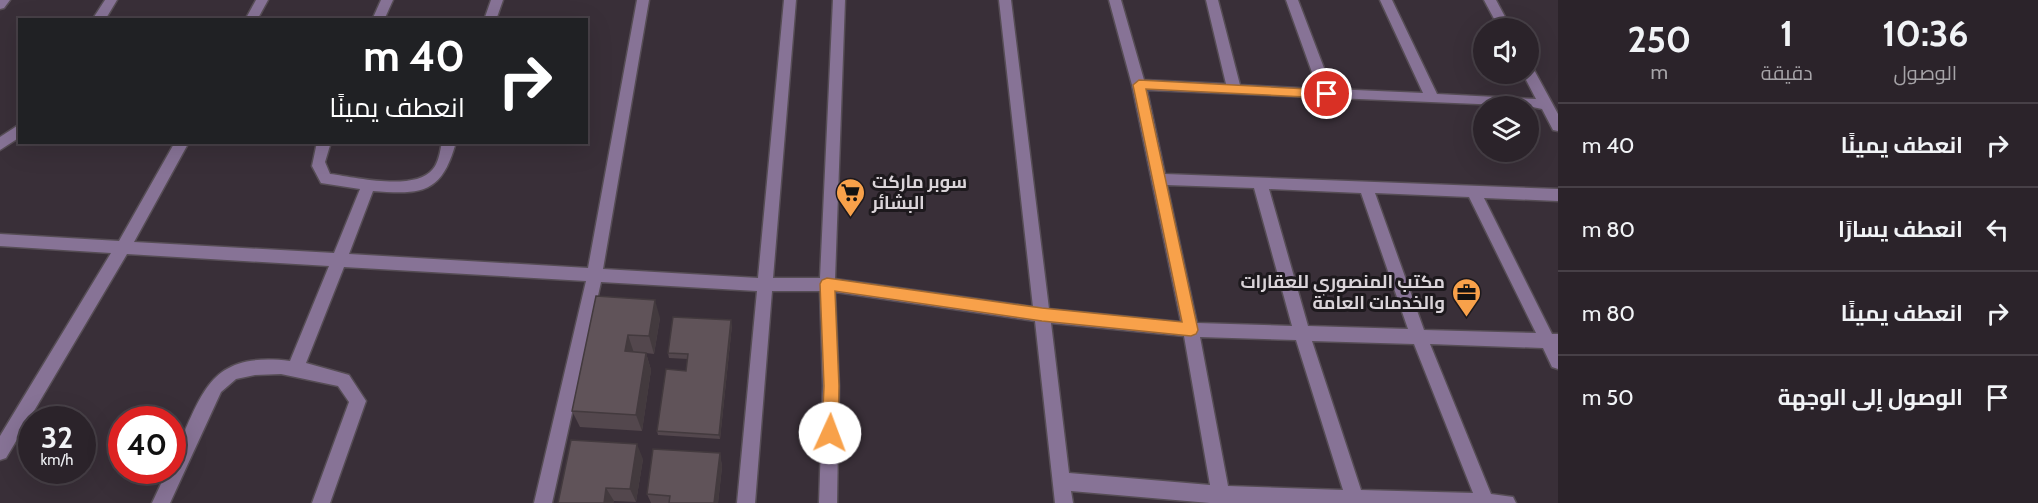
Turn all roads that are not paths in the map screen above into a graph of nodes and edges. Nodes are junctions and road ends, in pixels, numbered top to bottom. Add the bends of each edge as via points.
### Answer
1 (4, 0) edge
2 (111, 0) edge
3 (262, 0) edge
4 (387, 0) edge
5 (497, 0) edge
6 (644, 0) edge
7 (790, 0) edge
8 (839, 0) edge
9 (1005, 0) edge
10 (1115, 0) edge
11 (1212, 0) edge
12 (1292, 0) edge
13 (1386, 0) edge
14 (1490, 0) edge
15 (0, 5) edge
16 (99, 18) edge
17 (252, 18) edge
18 (379, 18) edge
19 (491, 18) edge
20 (1500, 18) edge
21 (1535, 84) edge
22 (1139, 85) junction
23 (1234, 89) junction
24 (1327, 94) junction
25 (1432, 98) junction
26 (1546, 104) junction
27 (1558, 126) edge
28 (18, 131) edge
29 (181, 144) edge
30 (323, 144) edge
31 (448, 144) edge
32 (0, 145) edge
33 (1161, 179) junction
34 (369, 183) junction
35 (1260, 183) junction
36 (1366, 187) junction
37 (1474, 192) junction
38 (1558, 195) edge
39 (0, 240) edge
40 (123, 247) junction
41 (340, 259) junction
42 (595, 274) junction
43 (827, 284) junction
44 (764, 285) junction
45 (1042, 315) junction
46 (1191, 330) junction
47 (1302, 333) junction
48 (1419, 337) junction
49 (1553, 341) edge
50 (1558, 362) edge
51 (296, 367) junction
52 (0, 452) edge
53 (1061, 481) junction
54 (1221, 499) edge
55 (1355, 501) edge
56 (161, 503) edge
57 (321, 503) edge
58 (543, 503) edge
59 (746, 503) edge
60 (828, 503) edge
61 (1064, 503) edge
62 (1486, 503) edge
63 (1506, 503) edge

1 - 15 street
2 - 16 street
3 - 17 street
4 - 18 street
5 - 19 street
6 - 42 street
7 - 44 street
8 - 43 street
9 - 45 street
10 - 22 street
11 - 23 street
12 - 24 street
13 - 25 street
14 - 20 street
21 - 26 street
22 - 23 street
22 - 33 street
23 - 24 street
24 - 25 street
25 - 26 street
26 - 27 street
28 - 32 street
29 - 40 street
30 - 34 street via 317,158 319,171 326,179
31 - 34 street via 438,174 426,183 412,188
33 - 35 street
33 - 46 street
34 - 41 street
35 - 36 street
35 - 47 street
36 - 37 street
36 - 48 street
37 - 38 street
37 - 49 street
39 - 40 street
40 - 41 street
40 - 52 street
41 - 42 street
41 - 51 street
42 - 44 street
42 - 58 street
43 - 44 street
43 - 45 street
43 - 60 street via 831,386
44 - 59 street
45 - 46 street
45 - 53 street
46 - 47 street
46 - 54 street
47 - 48 street
47 - 55 street
48 - 49 street
48 - 62 street
49 - 50 street
51 - 56 street via 240,369 215,387
51 - 57 street via 344,380 358,401
53 - 54 street
53 - 61 street
54 - 55 street
55 - 62 street
62 - 63 street

